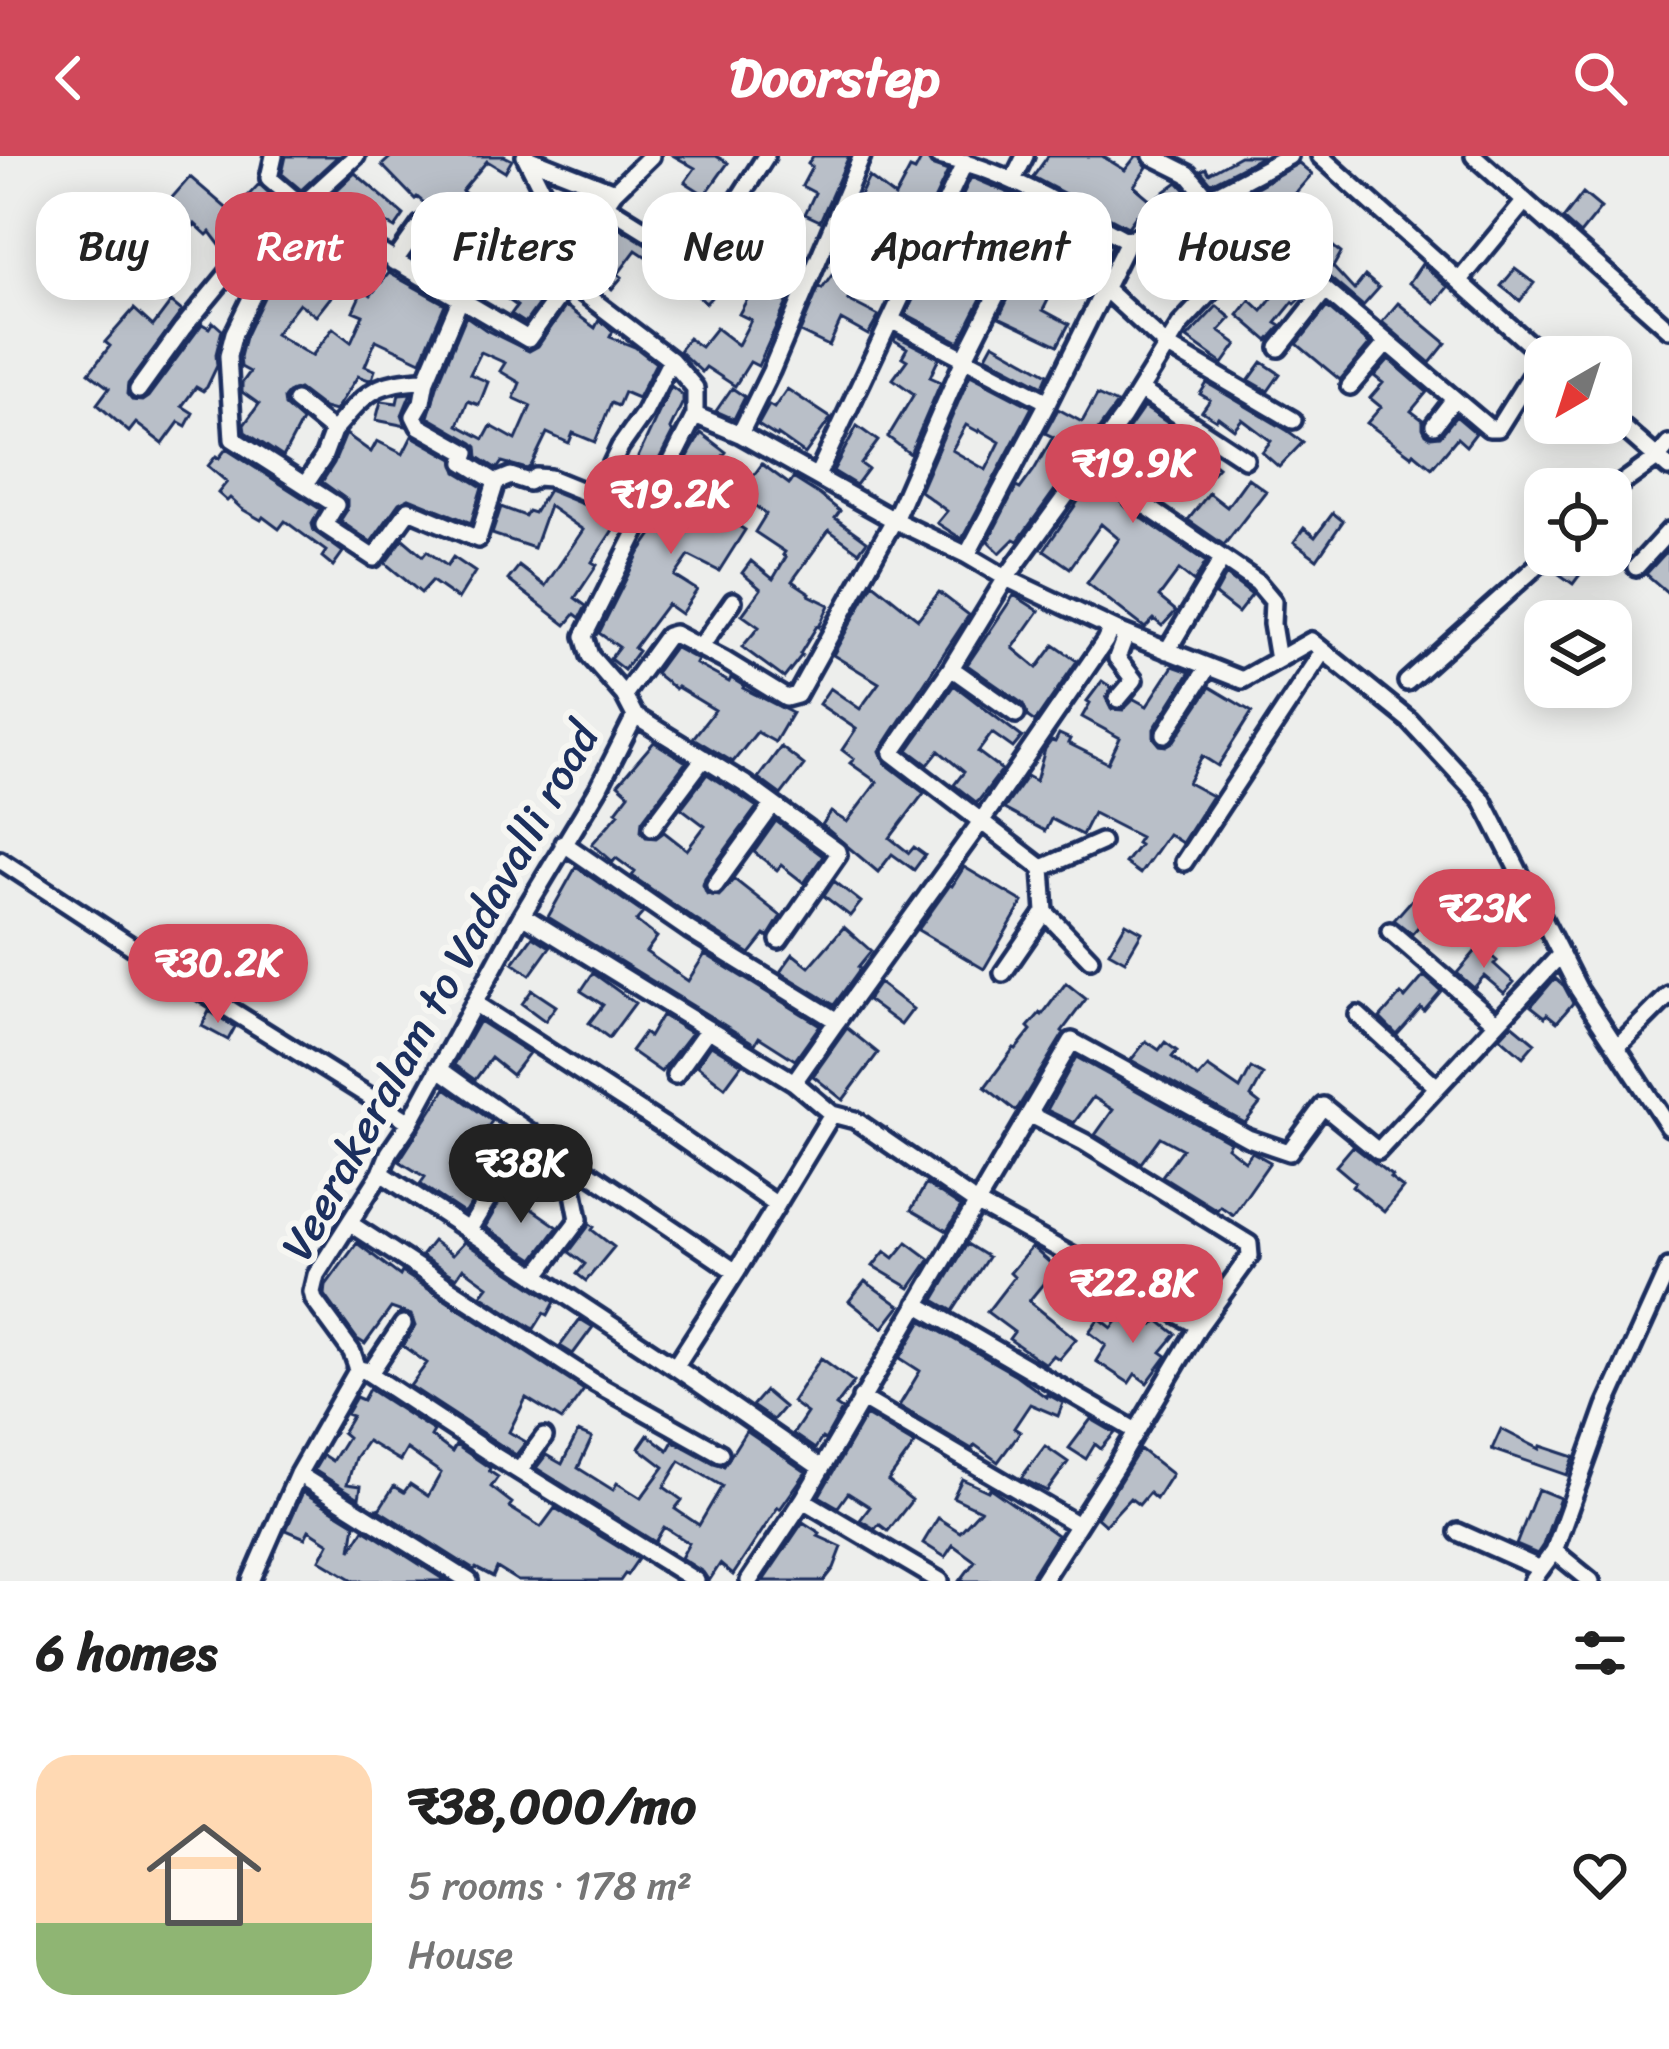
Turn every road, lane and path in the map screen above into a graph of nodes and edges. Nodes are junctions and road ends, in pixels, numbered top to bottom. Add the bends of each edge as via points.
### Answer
1 (274, 156) edge
2 (356, 156) edge
3 (651, 156) edge
4 (766, 156) edge
5 (862, 156) edge
6 (938, 156) edge
7 (1025, 156) edge
8 (1152, 156) edge
9 (1289, 156) edge
10 (1320, 156) edge
11 (1474, 156) edge
12 (526, 157) edge
13 (964, 162) junction
14 (1013, 180) junction
15 (286, 192) edge
16 (317, 192) edge
17 (543, 192) edge
18 (598, 192) edge
19 (616, 192) edge
20 (743, 192) edge
21 (1036, 192) edge
22 (1209, 192) edge
23 (1219, 192) edge
24 (1525, 201) junction
25 (618, 204) edge
26 (642, 224) edge
27 (1112, 232) edge
28 (1136, 237) edge
29 (411, 239) edge
30 (1128, 241) junction
31 (387, 258) edge
32 (394, 262) junction
33 (411, 272) edge
34 (1112, 273) edge
35 (1460, 280) junction
36 (215, 289) edge
37 (1112, 296) edge
38 (1333, 297) edge
39 (249, 300) edge
40 (460, 300) joint
41 (556, 300) edge
42 (592, 300) edge
43 (994, 300) edge
44 (1099, 300) edge
45 (1203, 300) edge
46 (1317, 300) edge
47 (891, 320) junction
48 (1669, 329) edge
49 (1524, 339) edge
50 (1388, 343) junction
51 (1167, 346) junction
52 (1279, 348) dead end
53 (964, 359) junction
54 (670, 360) junction
55 (426, 380) junction
56 (1350, 386) dead end
57 (1524, 388) edge
58 (138, 390) dead end
59 (1140, 390) junction
60 (1454, 399) junction
61 (296, 400) dead end
62 (1048, 402) junction
63 (695, 415) junction
64 (1293, 420) dead end
65 (1434, 425) dead end
66 (334, 431) junction
67 (740, 434) junction
68 (1632, 436) edge
69 (1669, 444) edge
70 (1245, 459) dead end
71 (1663, 463) edge
72 (817, 476) junction
73 (1632, 479) edge
74 (496, 482) junction
75 (305, 485) junction
76 (1132, 497) dead end
77 (894, 520) junction
78 (1669, 531) edge
79 (968, 554) junction
80 (1222, 559) junction
81 (1636, 567) dead end
82 (1526, 576) edge
83 (1006, 578) junction
84 (733, 601) dead end
85 (1119, 631) junction
86 (700, 648) junction
87 (1167, 651) junction
88 (1323, 651) junction
89 (1278, 660) junction
90 (1208, 667) junction
91 (951, 668) junction
92 (1407, 682) dead end
93 (624, 695) junction
94 (1118, 699) dead end
95 (1016, 714) dead end
96 (635, 716) junction
97 (1165, 734) dead end
98 (704, 758) junction
99 (773, 805) junction
100 (977, 820) junction
101 (652, 827) dead end
102 (1101, 842) dead end
103 (562, 843) junction
104 (0, 860) edge
105 (1184, 862) dead end
106 (1042, 868) junction
107 (715, 885) dead end
108 (1045, 912) junction
109 (522, 915) junction
110 (1390, 931) dead end
111 (779, 940) dead end
112 (1561, 954) junction
113 (1090, 959) dead end
114 (1003, 973) dead end
115 (1669, 995) edge
116 (474, 1003) junction
117 (1358, 1015) dead end
118 (837, 1021) junction
119 (1497, 1023) junction
120 (708, 1029) junction
121 (1617, 1047) junction
122 (438, 1068) junction
123 (675, 1075) dead end
124 (794, 1082) junction
125 (1437, 1087) junction
126 (832, 1114) junction
127 (1029, 1114) junction
128 (410, 1122) junction
129 (1669, 1127) edge
130 (528, 1133) junction
131 (567, 1157) junction
132 (381, 1173) junction
133 (976, 1203) junction
134 (778, 1204) junction
135 (349, 1223) junction
136 (468, 1231) junction
137 (1669, 1267) edge
138 (736, 1272) junction
139 (536, 1276) junction
140 (916, 1304) junction
141 (403, 1324) dead end
142 (1199, 1326) junction
143 (675, 1367) junction
144 (364, 1371) junction
145 (861, 1399) junction
146 (1136, 1431) junction
147 (544, 1437) dead end
148 (720, 1453) dead end
149 (821, 1468) junction
150 (519, 1472) junction
151 (298, 1474) junction
152 (802, 1500) junction
153 (1076, 1524) junction
154 (1458, 1532) dead end
155 (1554, 1551) junction
156 (1536, 1575) edge
157 (251, 1581) edge
158 (469, 1581) edge
159 (696, 1581) edge
160 (749, 1581) edge
161 (940, 1581) edge
162 (1042, 1581) edge
163 (1591, 1581) edge

1 - 15 street via 269,178
2 - 16 street
3 - 19 street
4 - 20 street
5 - 67 street
6 - 13 street
7 - 14 street
8 - 22 street
9 - 23 street
10 - 35 street
11 - 24 street
12 - 17 street
12 - 18 street
13 - 14 street
13 - 47 street
14 - 21 street
24 - 35 street
24 - 48 street
25 - 26 street
27 - 30 street
28 - 30 street
29 - 32 street
30 - 34 street
31 - 32 street
32 - 33 street
35 - 49 street
36 - 58 street
37 - 51 street
38 - 50 street
39 - 75 street via 228,356 233,439
40 - 41 street via 528,339
40 - 55 street
42 - 54 street
43 - 53 street
44 - 62 street
45 - 51 street
46 - 52 street
47 - 53 street
47 - 72 street
50 - 56 street
50 - 60 street
51 - 59 street
51 - 64 street
53 - 62 street
53 - 77 street
54 - 63 street via 695,388
54 - 74 street via 592,496 550,478
55 - 66 street via 371,389
55 - 74 street via 414,416 419,426 467,453 464,462
57 - 60 street via 1498,428
59 - 70 street
59 - 83 street
60 - 65 street
61 - 66 street
62 - 79 street
63 - 67 street
63 - 93 street, Veerakeralam to Vadavalli road via 584,636 590,656
66 - 75 street
67 - 72 street
68 - 71 street
69 - 71 street
71 - 73 street
72 - 77 street
74 - 75 street via 478,539 409,510 374,558 324,525 337,505
76 - 80 street
77 - 79 street
77 - 86 street via 796,695 786,698
78 - 81 street
79 - 83 street
80 - 87 street
80 - 89 street via 1274,601
82 - 92 street
83 - 85 street
83 - 91 street
84 - 86 street
85 - 87 street
85 - 94 street via 1117,658 1134,680
85 - 100 street
86 - 93 street via 667,635
87 - 90 street
88 - 89 street via 1311,641
88 - 105 street
88 - 112 street via 1409,720 1482,799
89 - 90 street via 1241,680
90 - 97 street
91 - 95 street
91 - 100 street via 892,753
93 - 96 street, Veerakeralam to Vadavalli road
96 - 98 street
96 - 103 street, Veerakeralam to Vadavalli road
98 - 99 street
98 - 101 street
99 - 107 street
99 - 111 street via 838,855
100 - 106 street
100 - 118 street
102 - 106 street
103 - 109 street, Veerakeralam to Vadavalli road
103 - 118 street
104 - 128 street
106 - 108 street
108 - 113 street
108 - 114 street
109 - 116 street, Veerakeralam to Vadavalli road
109 - 120 street
110 - 119 street
112 - 119 street
112 - 121 street
115 - 121 street
116 - 122 street, Veerakeralam to Vadavalli road
116 - 134 street
117 - 125 street
118 - 124 street
119 - 125 street
120 - 123 street
120 - 124 street
121 - 129 street
122 - 128 street, Veerakeralam to Vadavalli road
122 - 130 street
124 - 126 street
125 - 127 street via 1378,1151 1323,1106 1289,1152 1248,1138 1072,1041
126 - 133 street via 855,1120
126 - 134 street
127 - 133 street
127 - 142 street via 1249,1244 1250,1256
128 - 132 street, Veerakeralam to Vadavalli road
130 - 131 street
130 - 136 street
131 - 138 street
131 - 139 street via 579,1220
132 - 135 street, Veerakeralam to Vadavalli road
132 - 136 street
133 - 140 street
133 - 142 street
134 - 138 street
135 - 144 street, Veerakeralam to Vadavalli road via 312,1292
135 - 148 street via 595,1383
136 - 139 street
137 - 155 street via 1606,1406
138 - 143 street
139 - 143 street
140 - 145 street
140 - 146 street
141 - 144 street
142 - 146 street
143 - 149 street
144 - 150 street
144 - 151 street
145 - 149 street
145 - 153 street
146 - 153 street
147 - 150 street
149 - 152 street
150 - 159 street
151 - 157 street
151 - 158 street
152 - 160 street
152 - 161 street
153 - 162 street
154 - 156 street
155 - 156 street
155 - 163 street

